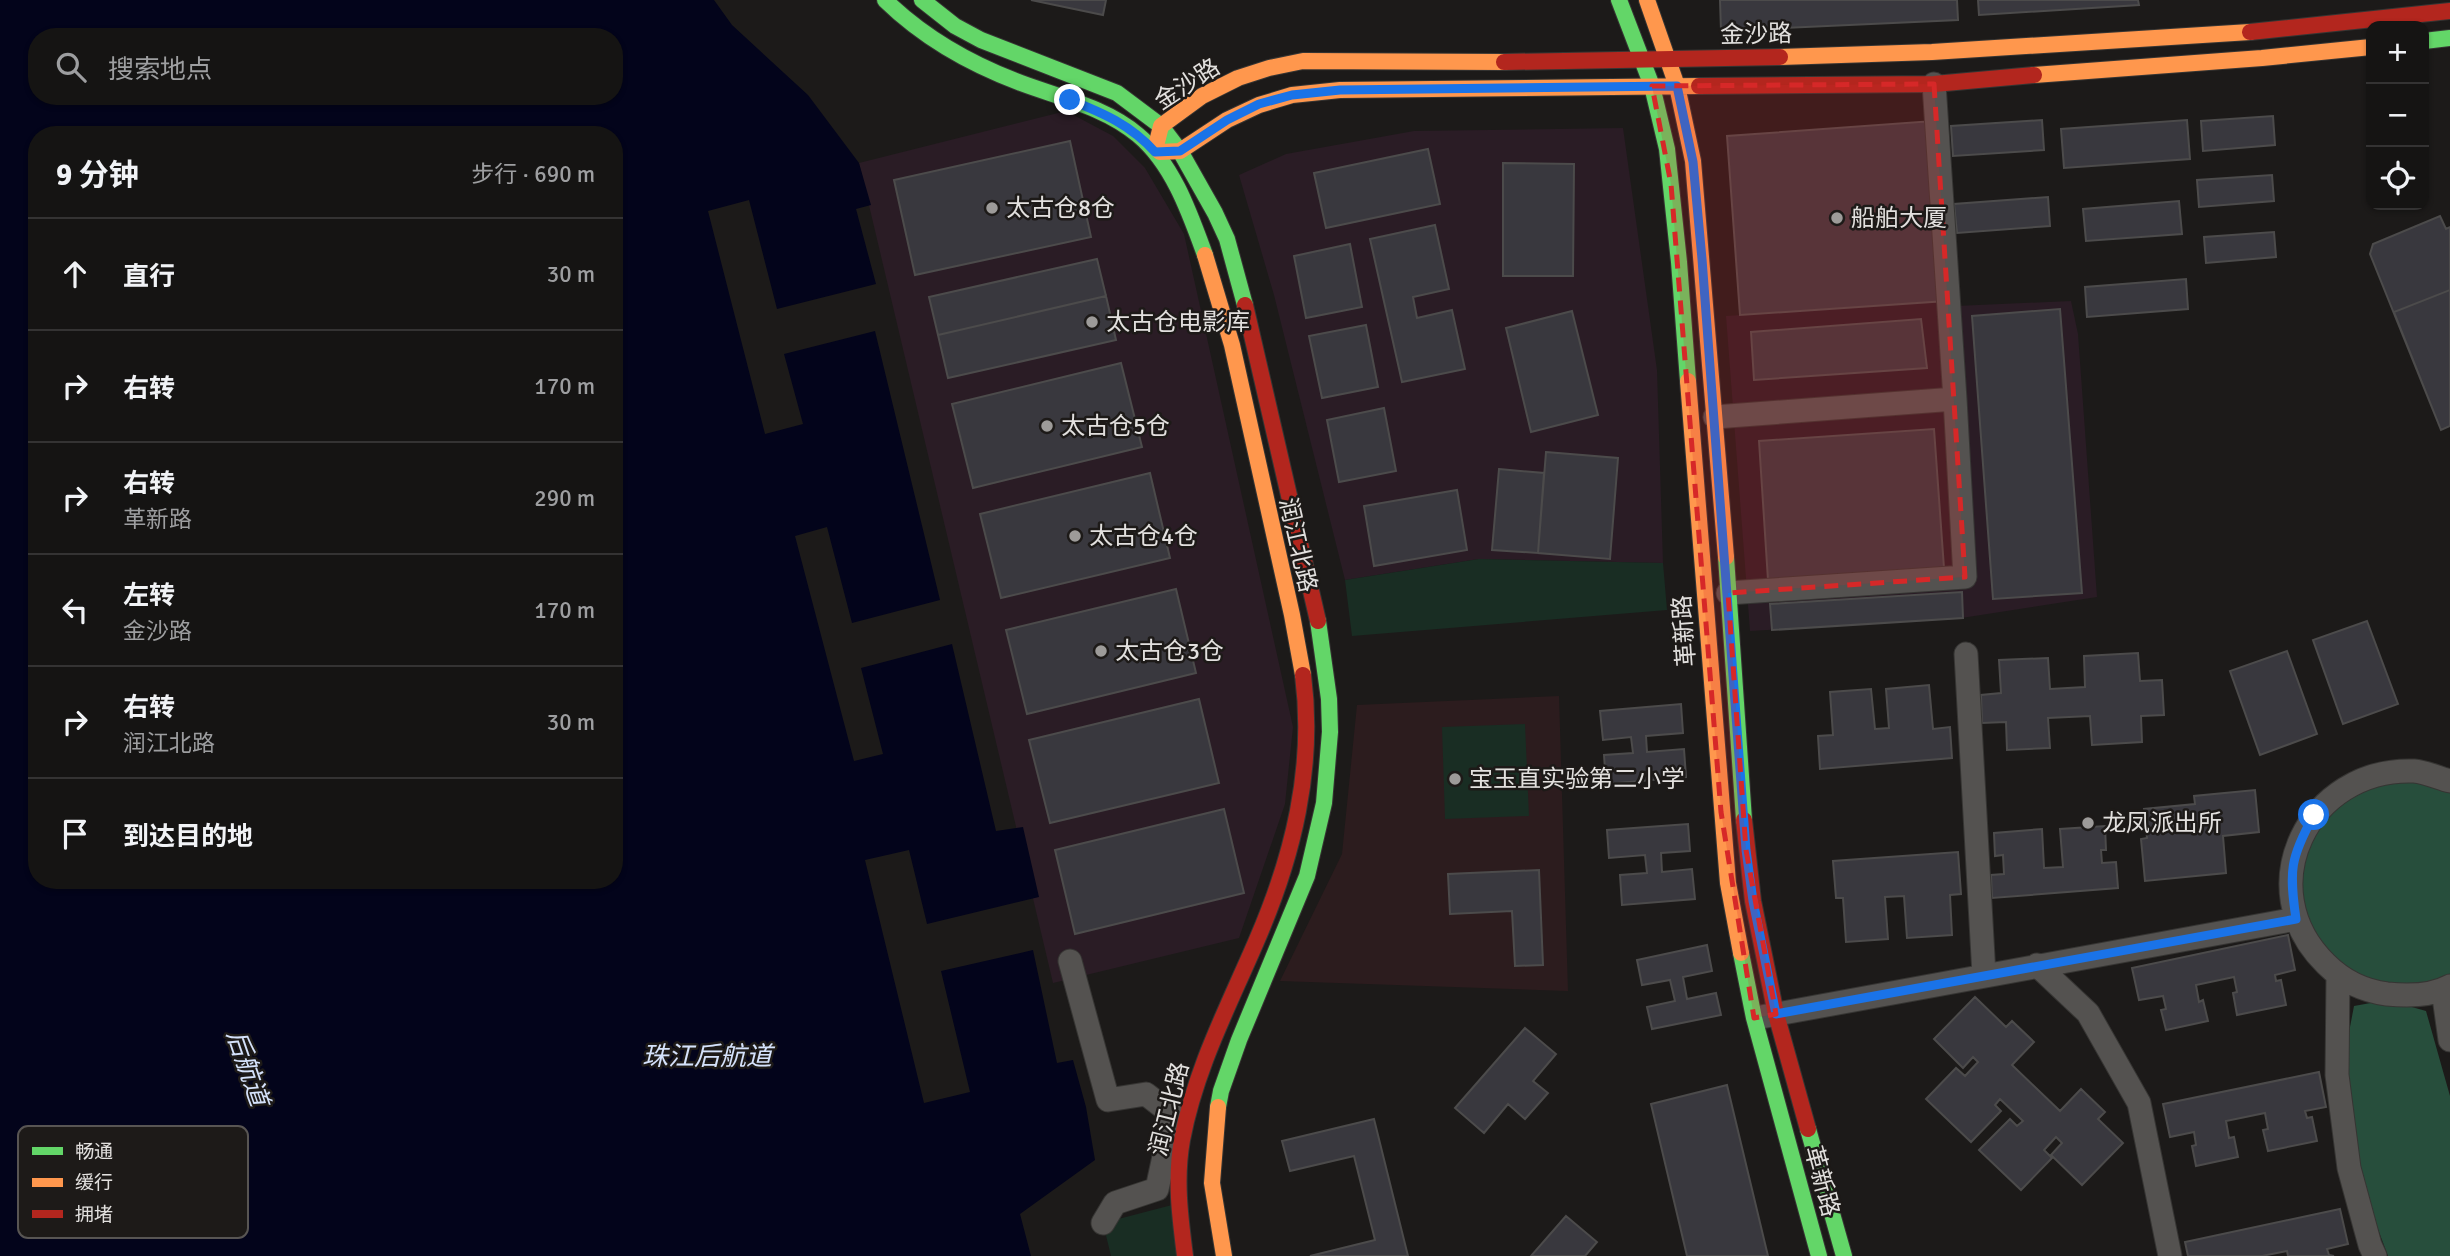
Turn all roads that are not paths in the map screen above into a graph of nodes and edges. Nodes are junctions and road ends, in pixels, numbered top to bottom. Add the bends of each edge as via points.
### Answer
1 (885, 0) edge
2 (922, 0) edge
3 (1619, 0) edge
4 (1647, 0) edge
5 (2450, 11) edge
6 (2450, 38) edge
7 (2429, 40) edge
8 (2366, 47) edge
9 (1668, 58) junction
10 (1641, 59) junction
11 (1934, 84) junction
12 (1652, 86) junction
13 (1677, 86) junction
14 (1161, 126) junction
15 (1180, 151) junction
16 (1155, 152) junction
17 (1955, 399) junction
18 (1715, 417) junction
19 (1728, 593) junction
20 (1966, 654) dead end
21 (2450, 781) edge
22 (2296, 919) junction
23 (1070, 961) dead end
24 (2037, 965) junction
25 (1984, 975) junction
26 (2339, 976) junction
27 (2447, 988) edge
28 (1765, 1016) junction
29 (2450, 1040) edge
30 (1103, 1223) dead end
31 (1185, 1256) edge
32 (1224, 1256) edge
33 (1819, 1256) edge
34 (1843, 1256) edge
35 (2170, 1256) edge
36 (2375, 1256) edge

1 - 16 street, 润江北路 via 934,39 979,65 1119,121
2 - 14 street via 981,40 1117,93
3 - 10 street, 革新路
4 - 9 street, 革新路
5 - 9 street, 金沙路 via 2136,41 1855,55
6 - 7 street
8 - 11 street
9 - 10 street, 金沙路
9 - 13 street, 革新路
10 - 12 street, 革新路
10 - 14 street, 金沙路 via 1303,61 1238,78 1202,96
11 - 13 street
11 - 17 street
12 - 13 street
12 - 15 street via 1340,90 1292,95 1227,120
12 - 28 street, 革新路 via 1667,149 1678,246 1728,883
13 - 18 street, 革新路 via 1693,162
14 - 15 street, 润江北路
14 - 16 street, 金沙路
15 - 16 street, 金沙路
15 - 32 street, 润江北路 via 1227,239 1241,288 1317,612 1330,733 1315,850 1239,1041 1217,1115 1212,1183
16 - 31 street, 润江北路 via 1195,225 1219,290 1295,634 1306,719 1299,809 1286,867 1205,1056 1184,1120 1176,1191
17 - 18 street
17 - 19 street via 1965,577
18 - 19 street, 革新路
19 - 28 street, 革新路 via 1746,850
20 - 25 street
21 - 22 street via 2416,771 2377,774 2342,789 2314,815 2296,847 2290,883
22 - 24 street
22 - 26 street via 2312,951
23 - 30 street via 1108,1100 1146,1094 1173,1115 1157,1189 1115,1203
24 - 25 street
24 - 35 street via 2088,1013 2139,1103
25 - 28 street
26 - 27 street via 2371,992 2406,996
26 - 36 street via 2337,1074 2348,1168
27 - 29 street
28 - 33 street, 革新路
28 - 34 street, 革新路

